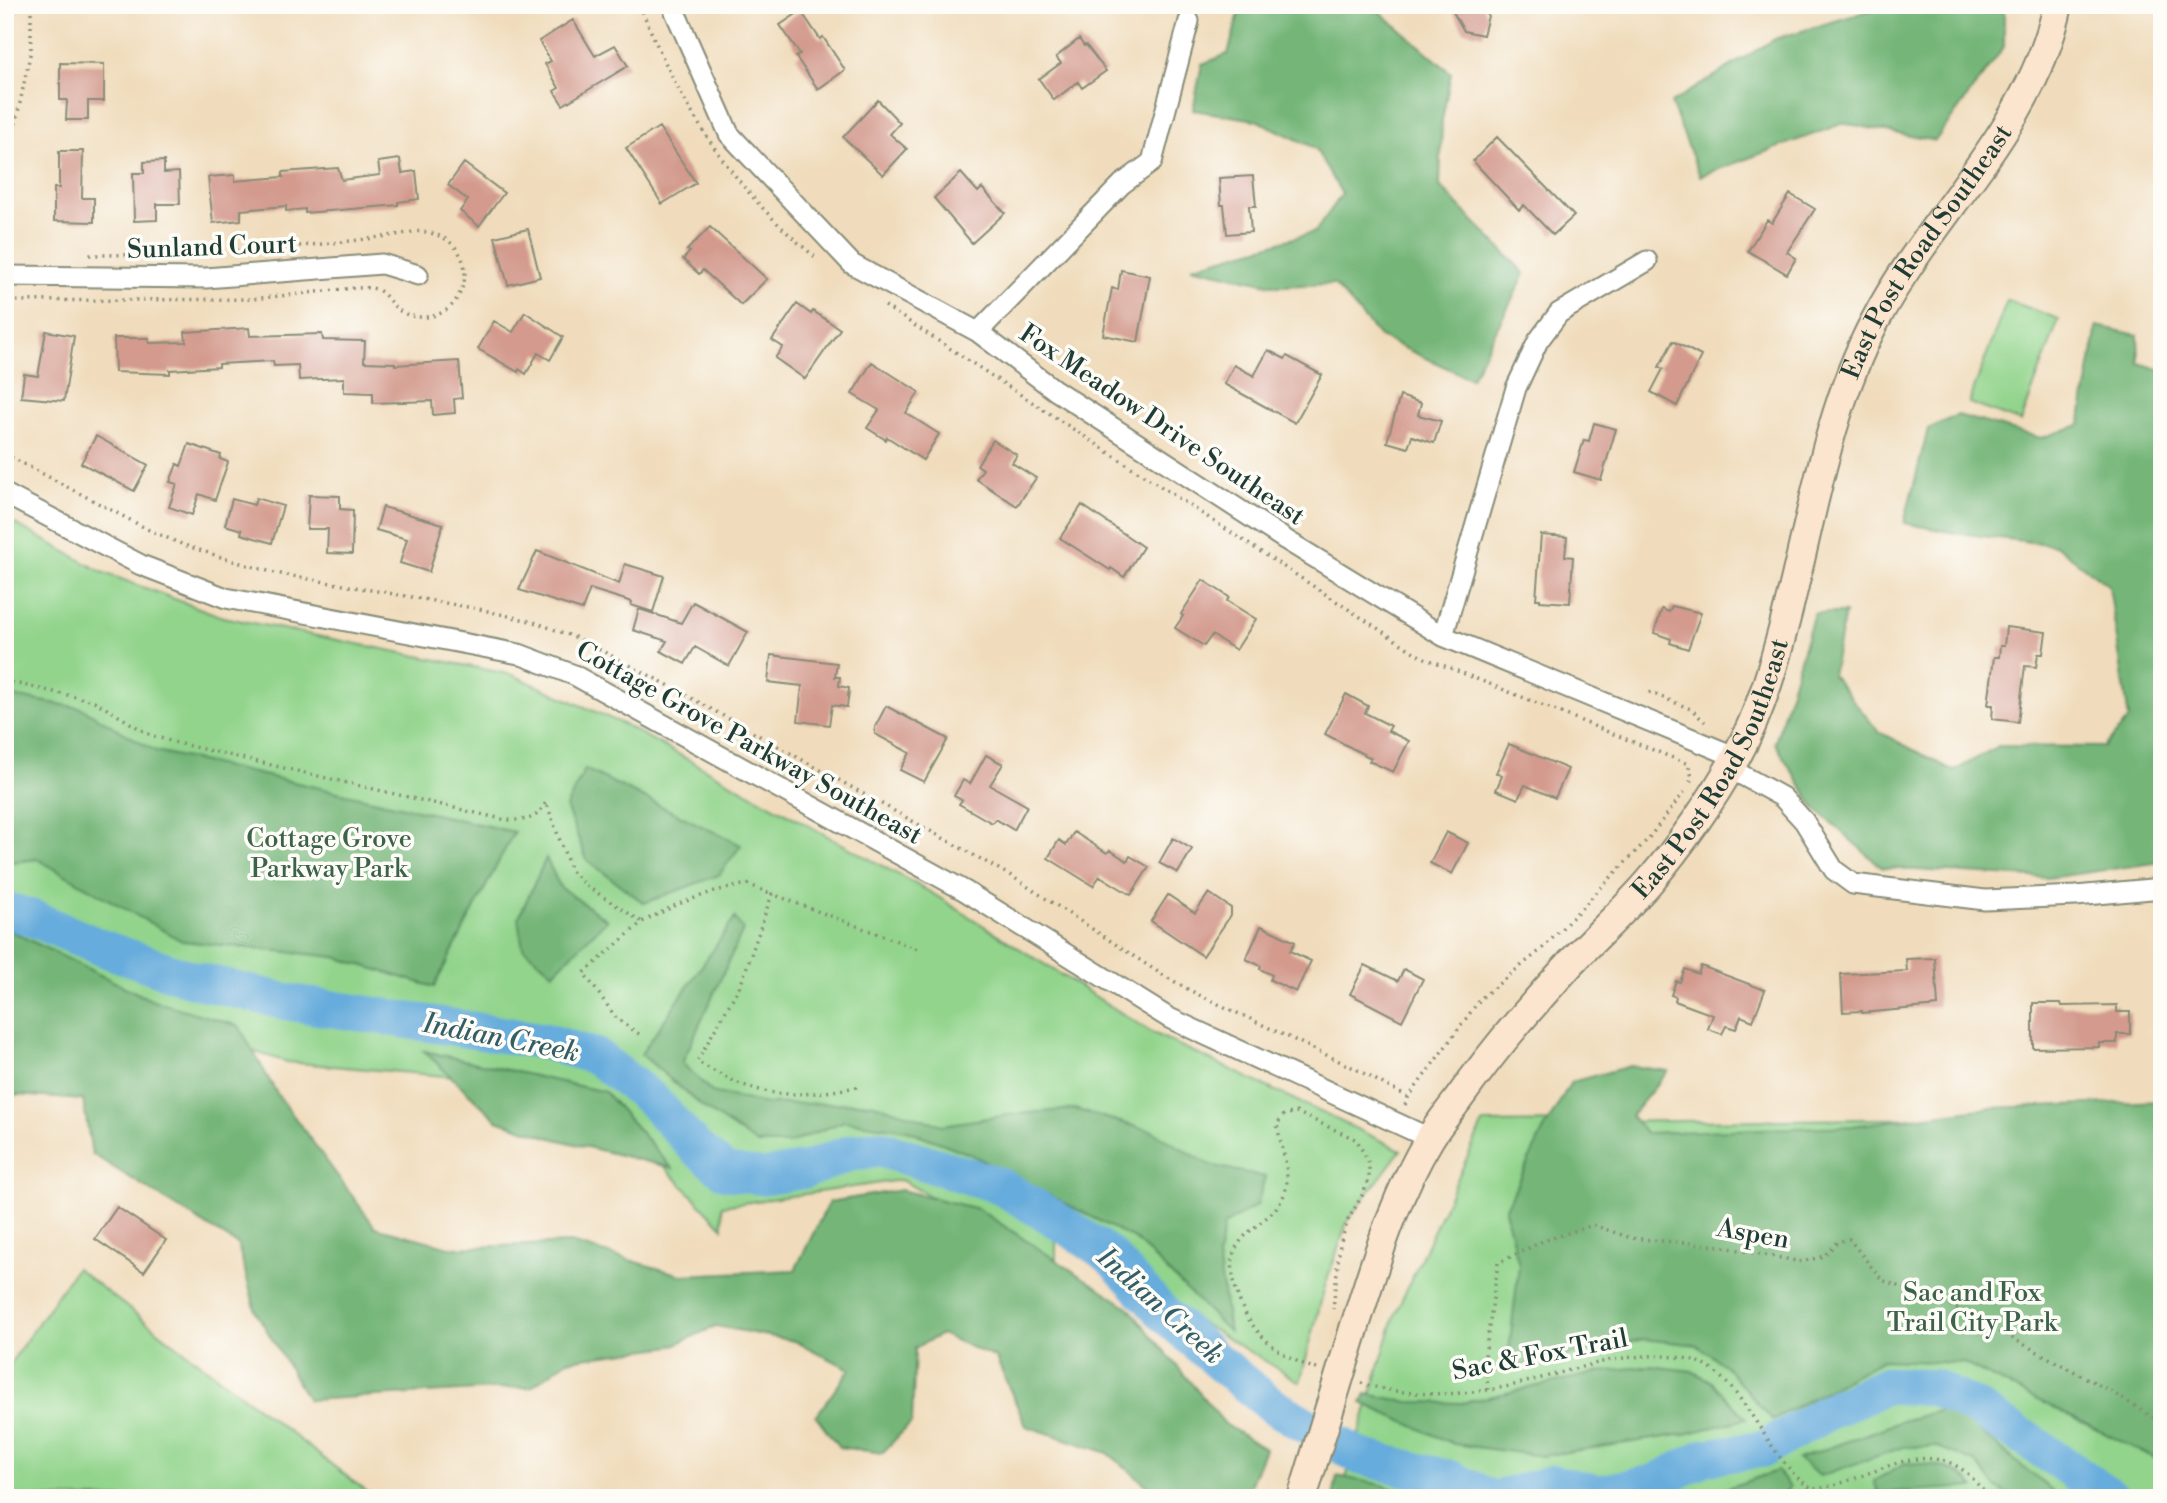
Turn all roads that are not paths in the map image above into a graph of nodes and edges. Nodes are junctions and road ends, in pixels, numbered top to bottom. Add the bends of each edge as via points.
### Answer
1 (672, 5) edge
2 (2058, 5) edge
3 (1189, 21) dead end
4 (1647, 261) dead end
5 (418, 275) dead end
6 (8, 284) edge
7 (978, 332) junction
8 (5, 494) edge
9 (1443, 636) junction
10 (1732, 763) junction
11 (2162, 888) edge
12 (1429, 1138) junction
13 (1302, 1498) edge

1 - 7 street, Fox Meadow Drive Southeast via 729,134 852,264
2 - 10 main road, East Post Road Southeast via 2042,58 2022,100 1909,262 1872,326 1831,438 1776,658 1752,725
3 - 7 street via 1152,162 1122,184
4 - 9 street via 1559,313 1538,341 1516,388
5 - 6 street, Sunland Court via 382,264 206,278
7 - 9 street, Fox Meadow Drive Southeast via 1055,390
8 - 12 street, Cottage Grove Parkway Southeast via 141,565 226,598 519,654 574,675 965,891 1169,1018
9 - 10 street, Fox Meadow Drive Southeast
10 - 11 street, Fox Meadow Drive Southeast via 1782,797 1804,821 1834,870 1853,884 1985,900
10 - 12 main road, East Post Road Southeast via 1649,882 1566,968 1487,1060
12 - 13 main road, East Post Road Southeast, bridge via 1343,1321

